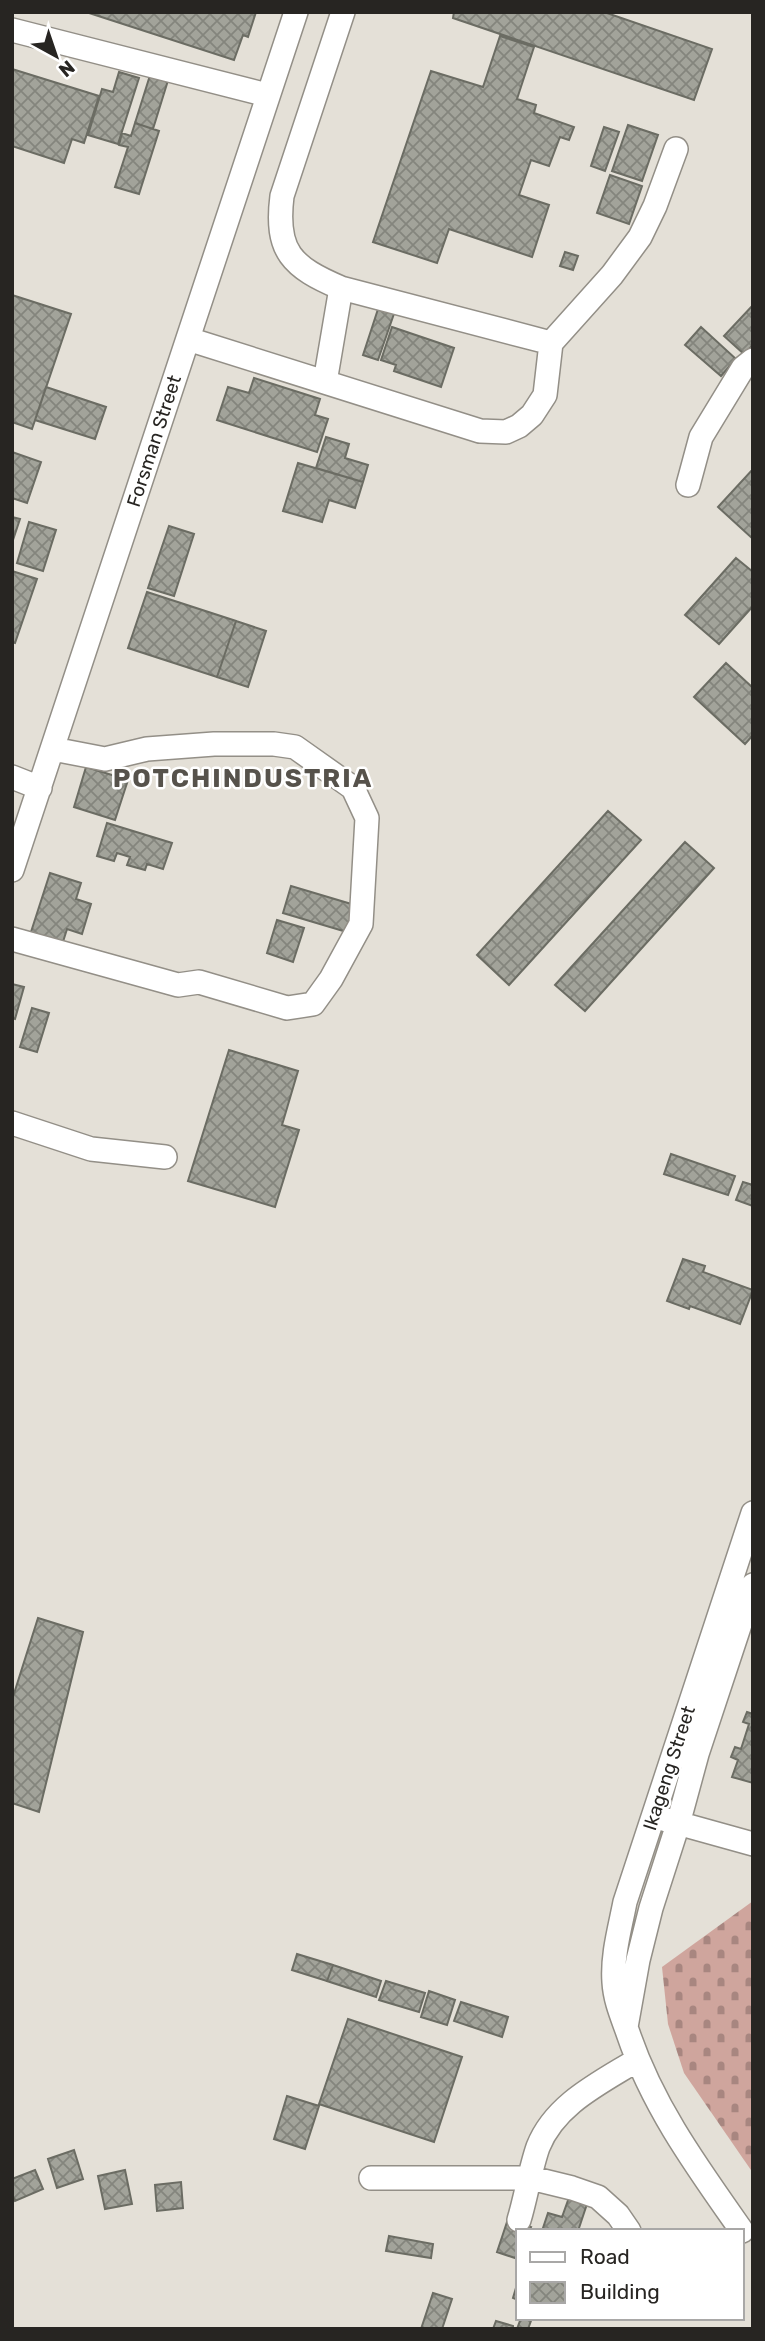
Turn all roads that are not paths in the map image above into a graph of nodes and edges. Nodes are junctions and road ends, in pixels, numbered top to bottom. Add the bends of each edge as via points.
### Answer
1 (296, 12) edge
2 (343, 12) edge
3 (12, 30) edge
4 (267, 96) junction
5 (676, 149) dead end
6 (341, 288) junction
7 (188, 338) junction
8 (551, 343) junction
9 (753, 360) edge
10 (325, 382) junction
11 (688, 485) dead end
12 (53, 749) junction
13 (12, 777) edge
14 (40, 788) junction
15 (12, 870) edge
16 (12, 939) edge
17 (12, 1123) edge
18 (164, 1157) dead end
19 (753, 1513) edge
20 (753, 1585) edge
21 (653, 1816) junction
22 (678, 1824) junction
23 (753, 1844) edge
24 (626, 2027) junction
25 (637, 2060) junction
26 (372, 2178) dead end
27 (531, 2178) junction
28 (520, 2220) dead end
29 (628, 2229) edge
30 (741, 2229) edge

1 - 4 street, Forsman Street
2 - 6 street via 282,197 279,219 281,236 296,262
3 - 4 street
4 - 7 street, Forsman Street
5 - 8 street via 640,237
6 - 8 street
6 - 10 street
7 - 10 street
7 - 12 street, Forsman Street
8 - 10 street via 545,395 532,415 506,432 480,431
9 - 11 street via 743,368 701,437
12 - 14 street, Forsman Street
12 - 16 street via 105,759 148,749 214,744 295,747 353,789 367,818 361,924 313,1004 287,1008 199,982 178,985
13 - 14 street
14 - 15 street, Forsman Street
17 - 18 street via 91,1149
19 - 21 street, Ikageng Street
20 - 22 street, Ikageng Street
21 - 22 street
21 - 24 street, Ikageng Street via 625,1902 614,1962 615,1996
22 - 23 street
22 - 24 street, Ikageng Street via 651,1908
24 - 25 street, Ikageng Street
25 - 27 street via 559,2113 538,2148
25 - 30 street, Ikageng Street via 676,2137
26 - 27 street
27 - 28 street
27 - 29 street via 598,2197

